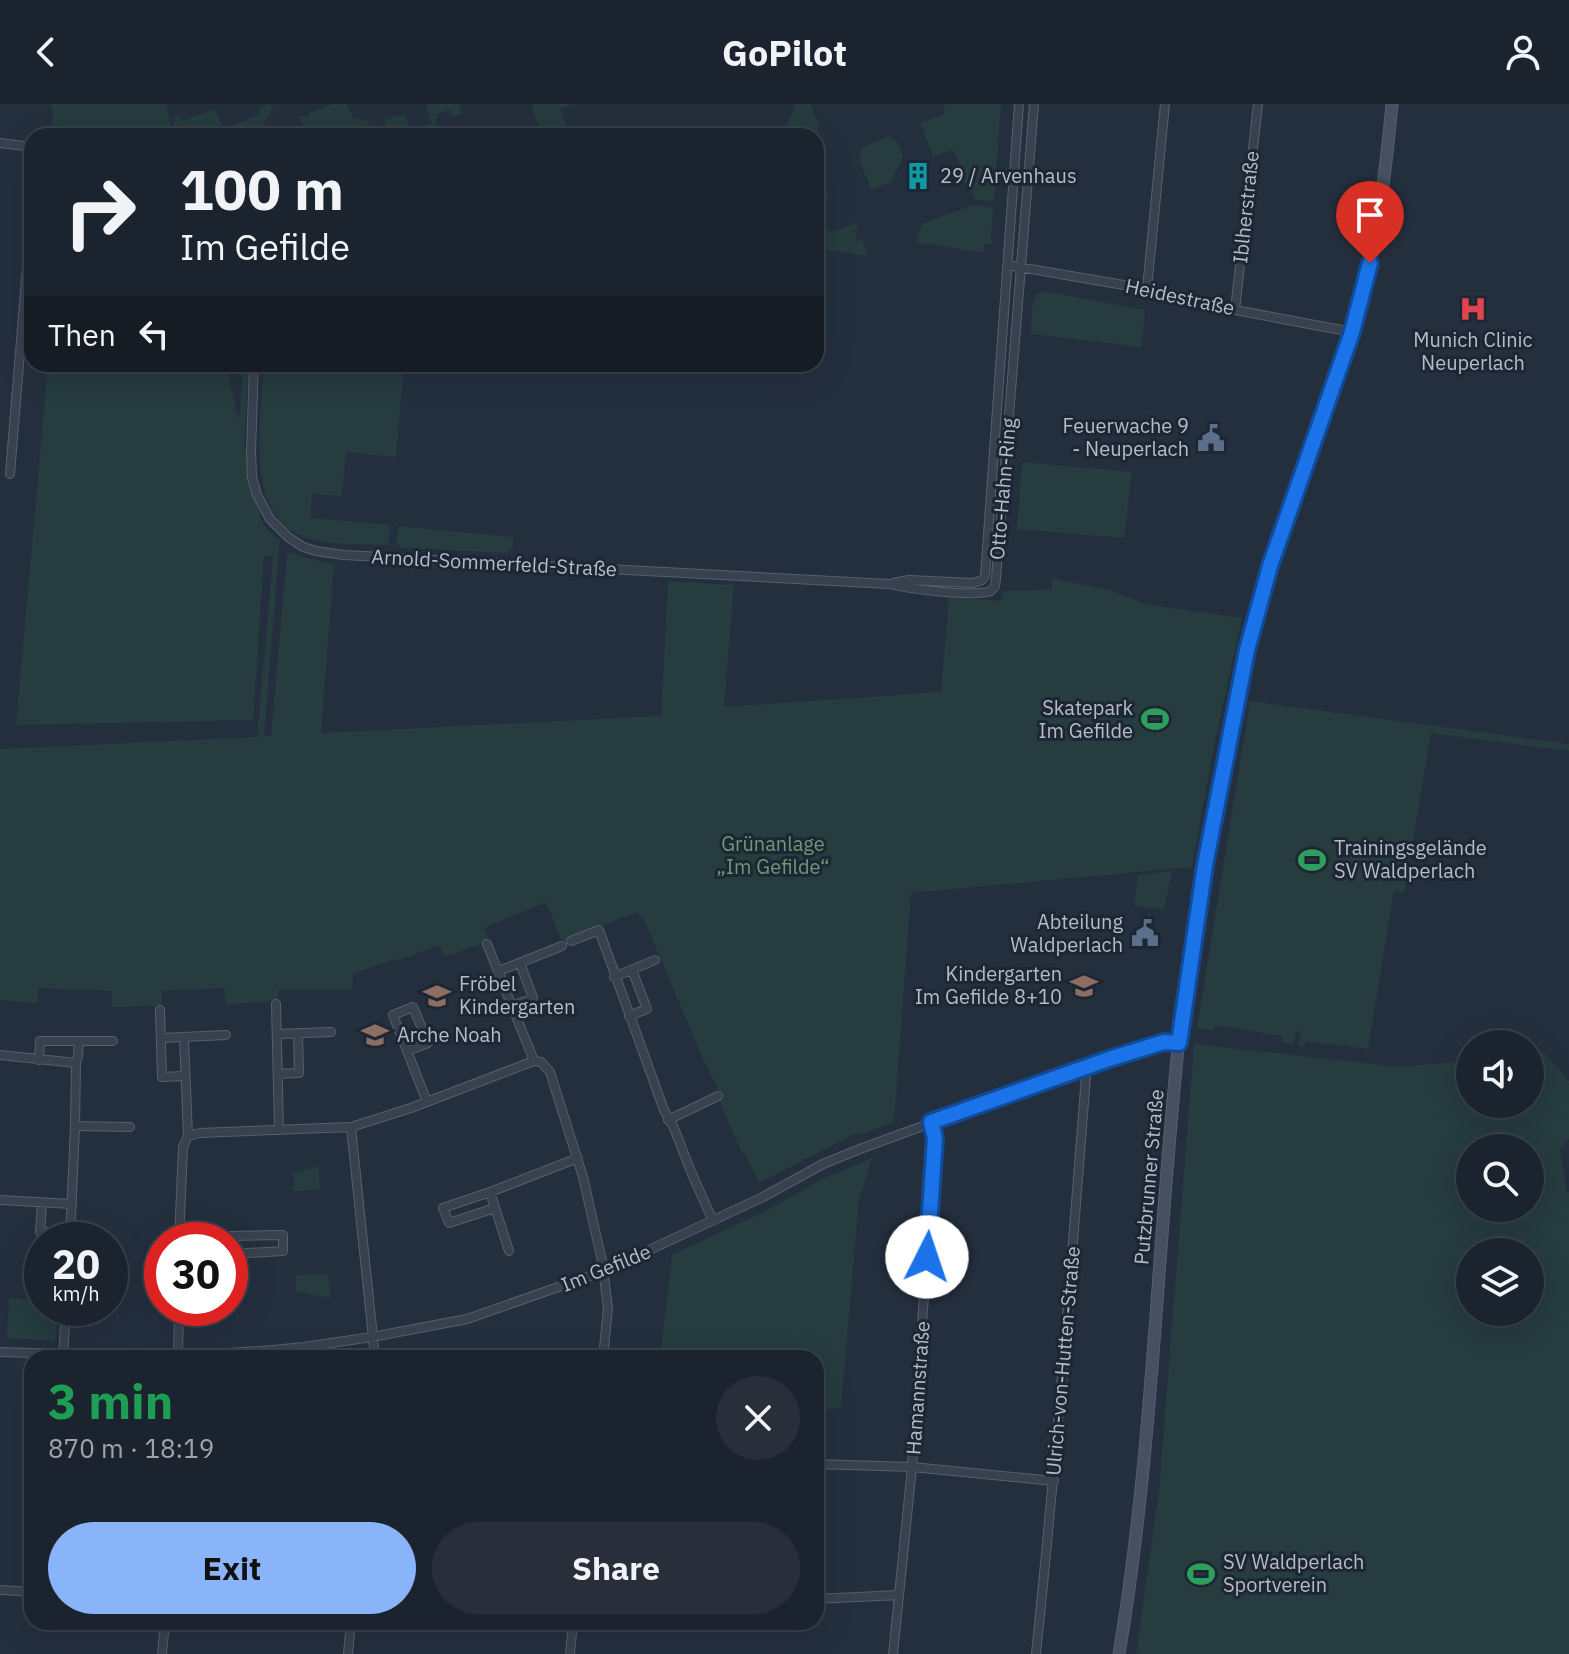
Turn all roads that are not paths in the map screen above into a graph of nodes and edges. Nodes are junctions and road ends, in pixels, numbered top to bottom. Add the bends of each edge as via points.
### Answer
1 (1019, 104) edge
2 (1034, 104) edge
3 (1165, 104) edge
4 (1258, 104) edge
5 (1392, 104) edge
6 (0, 143) edge
7 (24, 146) edge
8 (1007, 265) junction
9 (1021, 267) junction
10 (1147, 289) junction
11 (24, 303) edge
12 (1235, 310) junction
13 (1352, 332) junction
14 (254, 372) edge
15 (10, 474) dead end
16 (985, 576) junction
17 (996, 578) junction
18 (889, 584) junction
19 (487, 944) dead end
20 (655, 960) dead end
21 (520, 963) junction
22 (632, 970) junction
23 (499, 971) junction
24 (614, 977) junction
25 (276, 1004) dead end
26 (513, 1006) junction
27 (160, 1010) dead end
28 (629, 1016) junction
29 (331, 1032) dead end
30 (298, 1033) junction
31 (277, 1034) junction
32 (226, 1035) dead end
33 (162, 1038) junction
34 (184, 1038) junction
35 (79, 1041) junction
36 (113, 1041) dead end
37 (1179, 1043) junction
38 (407, 1051) junction
39 (0, 1055) edge
40 (39, 1060) junction
41 (534, 1061) junction
42 (76, 1063) junction
43 (1084, 1067) junction
44 (278, 1074) junction
45 (185, 1076) junction
46 (718, 1096) dead end
47 (427, 1102) junction
48 (668, 1120) junction
49 (931, 1122) junction
50 (75, 1126) junction
51 (130, 1127) dead end
52 (351, 1127) junction
53 (279, 1130) junction
54 (188, 1136) junction
55 (578, 1158) junction
56 (490, 1192) junction
57 (0, 1200) edge
58 (42, 1203) junction
59 (72, 1204) junction
60 (495, 1208) junction
61 (713, 1221) junction
62 (41, 1222) edge
63 (71, 1222) edge
64 (180, 1222) edge
65 (248, 1237) edge
66 (509, 1251) dead end
67 (248, 1253) edge
68 (604, 1271) junction
69 (65, 1326) edge
70 (179, 1326) edge
71 (372, 1337) junction
72 (63, 1350) edge
73 (178, 1350) edge
74 (266, 1350) edge
75 (373, 1350) edge
76 (604, 1350) edge
77 (0, 1352) edge
78 (24, 1354) edge
79 (824, 1464) edge
80 (912, 1467) junction
81 (1054, 1481) junction
82 (0, 1590) edge
83 (24, 1592) edge
84 (899, 1595) junction
85 (824, 1599) edge
86 (164, 1630) edge
87 (350, 1630) edge
88 (572, 1630) edge
89 (162, 1654) edge
90 (348, 1654) edge
91 (570, 1654) edge
92 (893, 1654) edge
93 (1036, 1654) edge
94 (1119, 1654) edge

1 - 8 street, Otto-Hahn-Ring
2 - 9 street, Otto-Hahn-Ring
3 - 10 street
4 - 12 street, Iblherstraße
5 - 13 main road, Putzbrunner Straße via 1376,233
6 - 7 street
8 - 9 street, Heidestraße
8 - 16 street, Otto-Hahn-Ring
9 - 10 street, Heidestraße
9 - 17 street, Otto-Hahn-Ring
10 - 12 street, Heidestraße
11 - 15 street
12 - 13 street, Heidestraße
13 - 37 main road, Putzbrunner Straße via 1270,566 1247,650 1205,865
14 - 18 street, Arnold-Sommerfeld-Straße via 251,452 257,495 278,528 303,547 344,555
16 - 17 street, Otto-Hahn-Ring via 990,582
16 - 18 street, Arnold-Sommerfeld-Straße via 973,583
17 - 18 street, Arnold-Sommerfeld-Straße via 991,591 984,593
19 - 23 street
20 - 22 street
21 - 23 street
21 - 24 street via 599,930
21 - 26 street via 533,998
22 - 24 street
22 - 28 street via 647,1009
23 - 26 street
24 - 28 street
25 - 31 street
26 - 41 street
27 - 33 street
28 - 48 street
29 - 30 street
30 - 31 street
30 - 44 street via 299,1073
31 - 44 street
32 - 34 street
33 - 34 street
33 - 45 street via 162,1077
34 - 45 street
35 - 36 street
35 - 40 street via 40,1041
35 - 42 street
37 - 43 street, Im Gefilde via 1164,1042
37 - 94 main road, Putzbrunner Straße via 1145,1462
38 - 38 street via 393,1015 413,1007 428,1043
38 - 47 street
39 - 40 street
40 - 42 street
41 - 47 street
41 - 55 street via 550,1072
42 - 50 street
43 - 49 street, Im Gefilde
43 - 81 street, Ulrich-von-Hutten-Straße
44 - 53 street
45 - 54 street
46 - 48 street
47 - 52 street
48 - 61 street
49 - 61 street, Im Gefilde via 823,1164
49 - 80 street, Hamannstraße via 935,1138
50 - 51 street
50 - 59 street
52 - 53 street
52 - 71 street
53 - 54 street
54 - 64 street
55 - 56 street
55 - 68 street
56 - 60 street
56 - 60 street via 443,1208 449,1223
57 - 58 street
58 - 59 street
58 - 62 street
59 - 63 street
60 - 66 street
61 - 68 street, Im Gefilde
65 - 67 street via 283,1235 283,1251
68 - 71 street, Im Gefilde via 484,1314
68 - 76 street via 608,1308
69 - 72 street
70 - 73 street
71 - 74 street, Im Gefilde
71 - 75 street
77 - 78 street, Im Gefilde
79 - 80 street
80 - 81 street
80 - 84 street, Hamannstraße
81 - 93 street, Ulrich-von-Hutten-Straße
82 - 83 street
84 - 85 street
84 - 92 street, Hamannstraße
86 - 89 street
87 - 90 street
88 - 91 street

